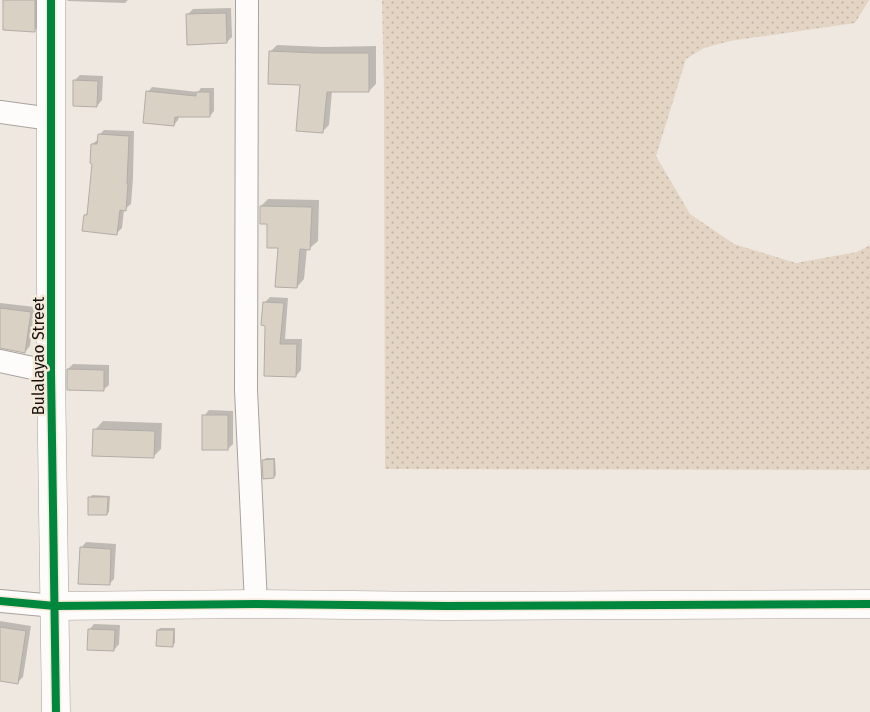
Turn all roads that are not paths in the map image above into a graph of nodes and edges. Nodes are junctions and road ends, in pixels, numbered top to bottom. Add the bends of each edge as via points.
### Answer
1 (51, 0) edge
2 (247, 0) edge
3 (0, 112) edge
4 (51, 120) junction
5 (0, 361) edge
6 (52, 372) junction
7 (0, 601) edge
8 (256, 604) junction
9 (870, 604) edge
10 (56, 606) junction
11 (56, 712) edge

1 - 4 street, Bulalayao Street
2 - 8 street via 246,390
3 - 4 street
4 - 6 street, Bulalayao Street
5 - 6 street
6 - 10 street, Bulalayao Street
7 - 10 street
8 - 9 street
8 - 10 street
10 - 11 street, Bulalayao Street

